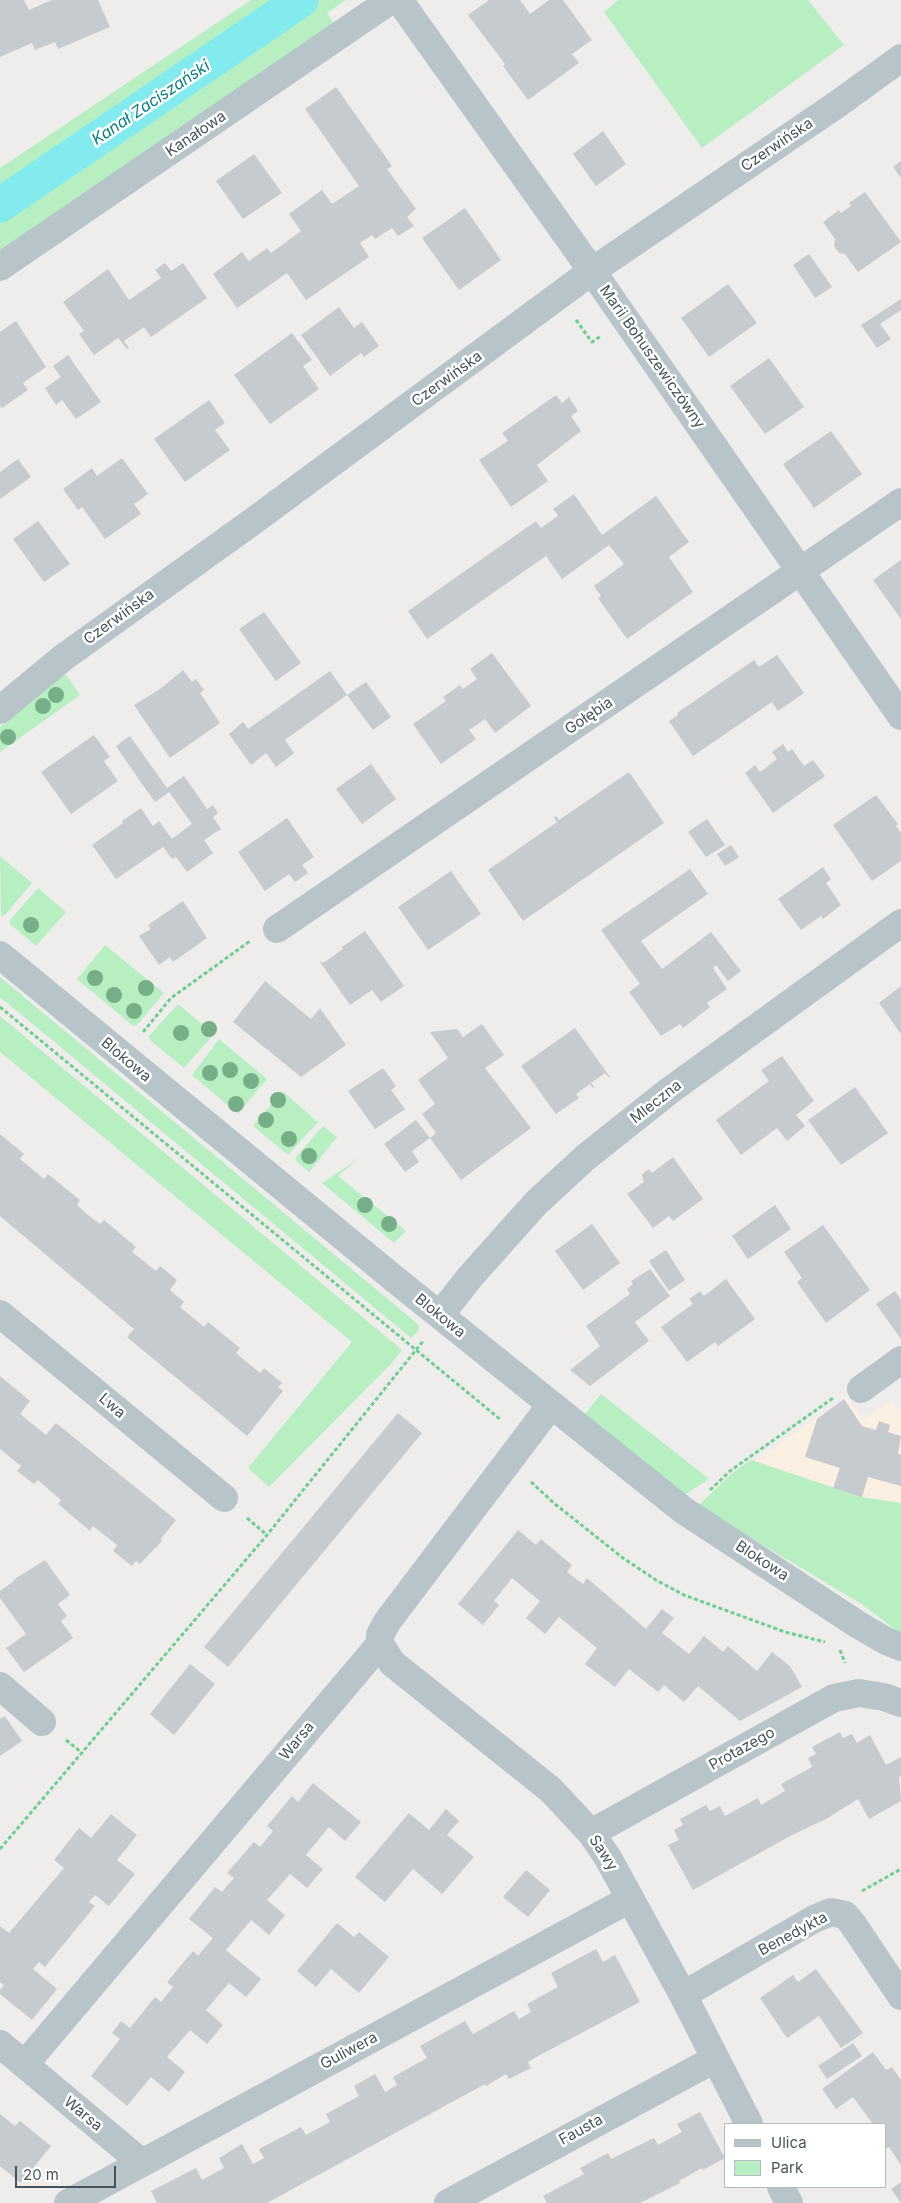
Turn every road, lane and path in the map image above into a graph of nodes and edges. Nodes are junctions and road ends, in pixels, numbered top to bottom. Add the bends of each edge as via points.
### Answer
1 (391, 0) edge
2 (399, 0) edge
3 (901, 58) edge
4 (0, 267) edge
5 (592, 271) junction
6 (575, 318) dead end
7 (604, 334) dead end
8 (901, 502) edge
9 (800, 573) junction
10 (0, 710) edge
11 (901, 716) edge
12 (901, 923) edge
13 (277, 929) joint
14 (0, 955) edge
15 (0, 1008) edge
16 (138, 1038) dead end
17 (0, 1314) edge
18 (440, 1315) junction
19 (415, 1352) junction
20 (901, 1360) edge
21 (861, 1388) joint
22 (551, 1405) junction
23 (504, 1422) dead end
24 (526, 1477) dead end
25 (224, 1498) dead end
26 (683, 1510) junction
27 (827, 1642) dead end
28 (380, 1644) junction
29 (901, 1647) edge
30 (0, 1686) edge
31 (901, 1703) edge
32 (42, 1722) dead end
33 (591, 1833) junction
34 (0, 1849) edge
35 (901, 1869) edge
36 (630, 1899) junction
37 (837, 1914) junction
38 (683, 1995) junction
39 (901, 1996) edge
40 (0, 2044) edge
41 (715, 2059) junction
42 (25, 2064) junction
43 (748, 2123) edge
44 (142, 2163) junction
45 (782, 2188) edge
46 (68, 2203) edge
47 (448, 2203) edge
48 (789, 2203) edge

1 - 4 street, Kanałowa
2 - 5 street, Marii Bohuszewiczówny
3 - 5 street, Czerwińska
5 - 9 street, Marii Bohuszewiczówny
5 - 10 street, Czerwińska via 64,657
6 - 7 path via 592,342
8 - 9 street, Gołębia
9 - 11 street, Marii Bohuszewiczówny
9 - 13 street, Gołębia
12 - 18 street, Mleczna via 669,1091 586,1157 536,1203
13 - 16 path via 265,930 172,998
14 - 18 street, Blokowa
15 - 19 path
17 - 25 street, Lwa
18 - 19 path
18 - 22 street, Blokowa
19 - 23 path
19 - 34 path via 267,1536
20 - 21 street
21 - 26 path via 849,1387 730,1471
22 - 26 street, Blokowa
22 - 28 street, Warsa via 387,1622
24 - 27 path via 623,1558 656,1580 684,1595 784,1632
26 - 29 street, Blokowa via 857,1624
28 - 33 street, Sawy via 392,1663 551,1790
28 - 42 street, Warsa
30 - 32 street
31 - 33 street, Protazego via 858,1693 834,1698
33 - 36 street, Sawy
35 - 37 path via 843,1902
36 - 38 street, Sawy
36 - 44 street, Guliwera
37 - 38 street, Benedykta via 831,1912 814,1919
37 - 39 street, Benedykta via 845,1915 852,1923
38 - 41 street, Sawy
40 - 42 street, Warsa
41 - 43 street, Sawy
41 - 47 street, Fausta
42 - 44 street, Warsa
44 - 46 street, Guliwera
45 - 48 street

